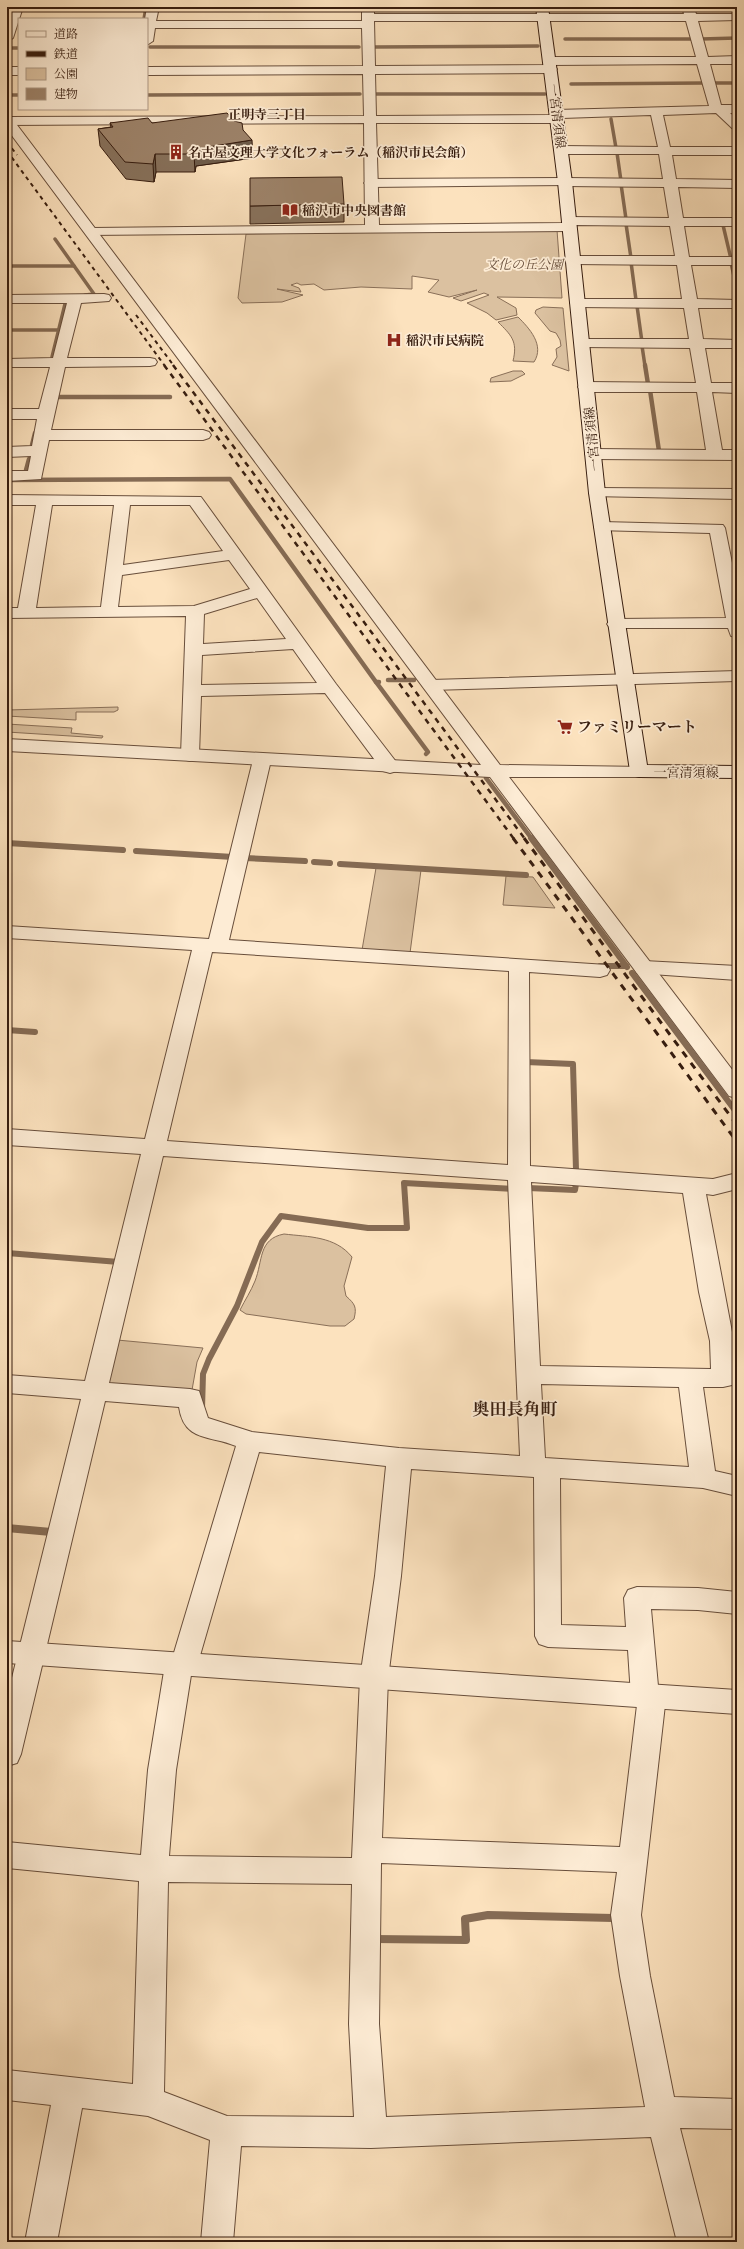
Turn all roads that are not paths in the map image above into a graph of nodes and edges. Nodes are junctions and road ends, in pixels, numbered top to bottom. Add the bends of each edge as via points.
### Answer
1 (17, 7) edge
2 (153, 7) edge
3 (453, 12) edge
4 (543, 12) edge
5 (689, 12) edge
6 (368, 16) edge
7 (737, 17) edge
8 (15, 24) edge
9 (148, 24) edge
10 (7, 38) edge
11 (703, 60) junction
12 (737, 60) edge
13 (550, 65) junction
14 (369, 70) junction
15 (7, 71) edge
16 (18, 71) edge
17 (148, 71) edge
18 (728, 111) edge
19 (657, 114) junction
20 (135, 115) edge
21 (557, 116) junction
22 (8, 120) edge
23 (370, 120) junction
24 (737, 126) edge
25 (561, 150) junction
26 (665, 151) junction
27 (737, 151) edge
28 (565, 182) junction
29 (371, 183) junction
30 (670, 183) junction
31 (737, 184) edge
32 (676, 222) junction
33 (737, 222) edge
34 (569, 224) junction
35 (372, 229) junction
36 (92, 232) junction
37 (573, 260) junction
38 (682, 261) junction
39 (737, 262) edge
40 (75, 298) junction
41 (104, 298) dead end
42 (7, 299) edge
43 (578, 303) junction
44 (690, 304) junction
45 (737, 304) edge
46 (582, 343) junction
47 (697, 344) junction
48 (737, 344) edge
49 (150, 362) dead end
50 (7, 363) edge
51 (60, 363) junction
52 (586, 387) junction
53 (704, 388) junction
54 (737, 388) edge
55 (7, 414) edge
56 (46, 414) junction
57 (42, 435) junction
58 (204, 435) dead end
59 (7, 452) edge
60 (38, 452) junction
61 (593, 454) junction
62 (715, 455) junction
63 (737, 455) edge
64 (7, 476) edge
65 (598, 493) junction
66 (737, 494) edge
67 (7, 500) edge
68 (45, 500) junction
69 (123, 500) junction
70 (602, 527) junction
71 (235, 554) junction
72 (114, 571) junction
73 (732, 584) edge
74 (261, 591) junction
75 (195, 611) junction
76 (109, 612) junction
77 (7, 613) edge
78 (26, 613) junction
79 (616, 624) junction
80 (736, 626) edge
81 (298, 643) junction
82 (193, 650) junction
83 (737, 676) edge
84 (624, 679) junction
85 (431, 685) junction
86 (330, 688) junction
87 (192, 691) junction
88 (7, 744) edge
89 (190, 755) junction
90 (262, 760) junction
91 (390, 767) junction
92 (495, 772) junction
93 (639, 772) junction
94 (737, 772) edge
95 (7, 932) edge
96 (210, 946) junction
97 (519, 966) junction
98 (644, 968) junction
99 (600, 970) dead end
100 (737, 973) edge
101 (737, 1091) edge
102 (7, 1137) edge
103 (153, 1148) junction
104 (519, 1174) junction
105 (737, 1181) edge
106 (693, 1185) junction
107 (729, 1341) edge
108 (530, 1375) junction
109 (690, 1378) junction
110 (7, 1384) edge
111 (95, 1391) junction
112 (250, 1441) junction
113 (399, 1458) junction
114 (540, 1467) junction
115 (703, 1478) junction
116 (737, 1486) edge
117 (737, 1603) edge
118 (640, 1639) junction
119 (19, 1653) edge
120 (181, 1665) junction
121 (374, 1678) junction
122 (648, 1696) junction
123 (737, 1702) edge
124 (7, 1754) edge
125 (7, 1855) edge
126 (634, 1860) junction
127 (367, 1861) junction
128 (154, 1869) junction
129 (7, 2085) edge
130 (68, 2092) junction
131 (148, 2101) junction
132 (737, 2114) edge
133 (662, 2116) junction
134 (226, 2131) junction
135 (371, 2133) junction
136 (41, 2242) edge
137 (217, 2242) edge
138 (693, 2242) edge

1 - 8 street
2 - 9 street
3 - 4 street
3 - 6 street
4 - 5 street
4 - 13 street, 一宮清須線
5 - 7 street
5 - 11 street
6 - 9 street
6 - 14 street
8 - 10 street
11 - 12 street
11 - 13 street
11 - 18 street via 715,106
13 - 14 street
13 - 21 street, 一宮清須線
14 - 17 street
14 - 23 street
15 - 16 street
18 - 19 street
18 - 24 street
19 - 21 street
19 - 26 street
20 - 22 street
20 - 23 street
21 - 23 street
21 - 25 street, 一宮清須線
22 - 36 street
23 - 29 street
25 - 26 street
25 - 28 street, 一宮清須線
26 - 27 street
26 - 30 street
28 - 29 street
28 - 30 street
28 - 34 street, 一宮清須線
29 - 35 street
30 - 31 street
30 - 32 street
32 - 33 street
32 - 34 street
32 - 38 street
34 - 35 street
34 - 37 street, 一宮清須線
35 - 36 street
36 - 85 street
37 - 38 street
37 - 43 street, 一宮清須線
38 - 39 street
38 - 44 street
40 - 41 street
40 - 42 street
40 - 51 street
43 - 44 street
43 - 46 street, 一宮清須線
44 - 45 street
44 - 47 street
46 - 47 street
46 - 52 street, 一宮清須線
47 - 48 street
47 - 53 street
49 - 51 street
50 - 51 street
51 - 56 street
52 - 53 street
52 - 61 street, 一宮清須線
53 - 54 street
53 - 62 street
55 - 56 street
56 - 57 street
57 - 58 street
57 - 60 street
59 - 60 street
60 - 64 street via 35,476
61 - 62 street
61 - 65 street, 一宮清須線
62 - 63 street
65 - 66 street
65 - 70 street, 一宮清須線
67 - 68 street
68 - 69 street
68 - 78 street
69 - 71 street via 196,500
69 - 72 street
70 - 73 street via 717,528
70 - 79 street, 一宮清須線
71 - 72 street
71 - 74 street
72 - 76 street
73 - 80 street
74 - 75 street
74 - 81 street
75 - 76 street
75 - 82 street
76 - 78 street
77 - 78 street
79 - 80 street
79 - 84 street, 一宮清須線
81 - 82 street
81 - 86 street
82 - 87 street
83 - 84 street
84 - 85 street
84 - 93 street, 一宮清須線
85 - 92 street
86 - 87 street
86 - 91 street
87 - 89 street
88 - 89 street
89 - 90 street
90 - 91 street
90 - 96 street
91 - 92 street
92 - 93 street
92 - 98 street
93 - 94 street, 一宮清須線
95 - 96 street
96 - 97 street
96 - 103 street
97 - 99 street
97 - 104 street
98 - 100 street
98 - 101 street
102 - 103 street
103 - 104 street
103 - 111 street
104 - 106 street
104 - 108 street
105 - 106 street via 714,1187
106 - 107 street via 711,1292
107 - 109 street via 724,1358 723,1378
108 - 109 street
108 - 114 street
109 - 115 street
110 - 111 street
111 - 112 street via 190,1398 193,1416 199,1425
111 - 119 street
112 - 113 street
112 - 120 street
113 - 114 street
113 - 121 street via 388,1576
114 - 115 street
114 - 118 street via 548,1636
115 - 116 street
117 - 118 street via 698,1599 637,1598
118 - 122 street
119 - 120 street
119 - 124 street
120 - 121 street
120 - 128 street via 162,1770
121 - 122 street
121 - 127 street
122 - 123 street
122 - 126 street
125 - 128 street
126 - 127 street
126 - 133 street via 626,1915
127 - 128 street
127 - 135 street via 364,2024
128 - 131 street
129 - 130 street
130 - 131 street
130 - 136 street
131 - 134 street
132 - 133 street
133 - 135 street
133 - 138 street
134 - 135 street
134 - 137 street

